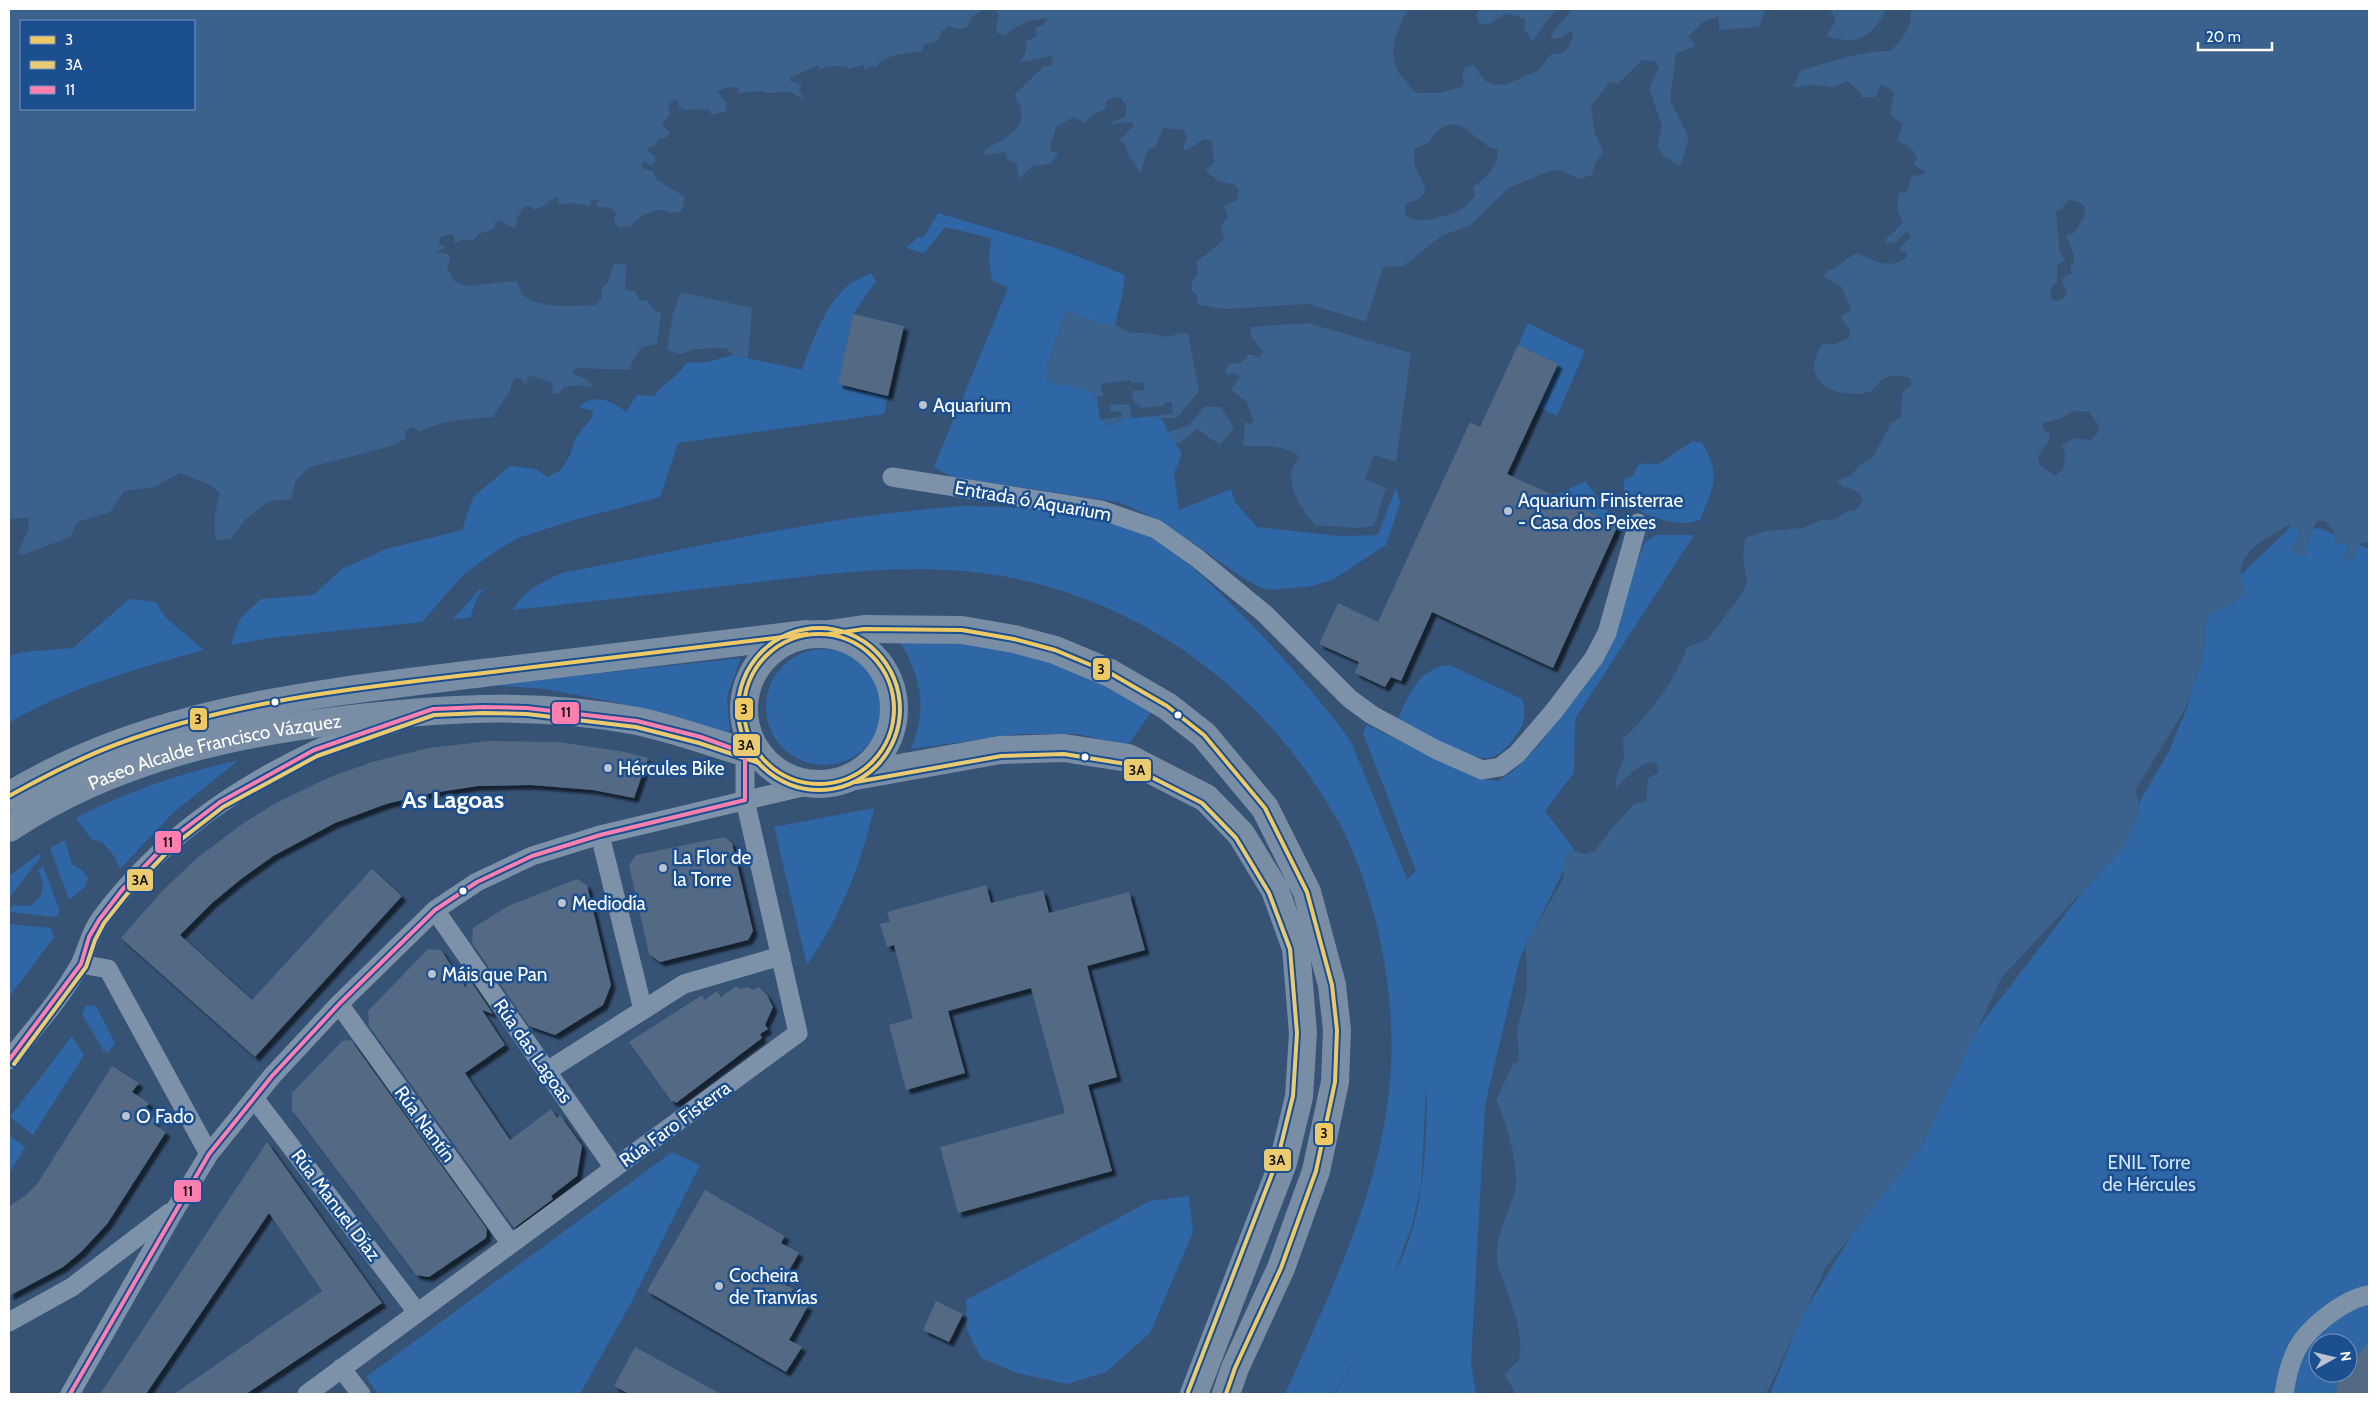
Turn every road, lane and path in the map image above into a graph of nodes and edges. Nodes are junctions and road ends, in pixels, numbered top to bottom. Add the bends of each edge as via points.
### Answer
1 (892, 477) dead end
2 (1638, 523) dead end
3 (818, 634) junction
4 (433, 709) junction
5 (752, 749) junction
6 (855, 776) junction
7 (815, 784) junction
8 (9, 796) edge
9 (745, 800) junction
10 (9, 828) edge
11 (600, 835) junction
12 (435, 910) junction
13 (781, 956) junction
14 (81, 964) junction
15 (339, 1004) junction
16 (643, 1010) junction
17 (9, 1060) edge
18 (546, 1071) junction
19 (254, 1098) junction
20 (209, 1154) junction
21 (614, 1168) junction
22 (176, 1208) junction
23 (511, 1244) junction
24 (2369, 1295) edge
25 (417, 1312) junction
26 (9, 1322) edge
27 (341, 1368) junction
28 (70, 1394) edge
29 (307, 1394) edge
30 (362, 1394) edge
31 (1194, 1394) edge
32 (1226, 1394) edge
33 (2284, 1394) edge

1 - 2 street, Entrada ó Aquarium via 1101,510 1156,530 1197,558 1258,608 1330,681 1372,715 1482,770 1500,767 1517,754 1594,658 1606,633
3 - 5 main road via 786,641 767,654 753,672 744,708
3 - 6 main road via 852,640 872,654 886,673 894,695 894,719 888,742 874,761
3 - 8 main road, Paseo Alcalde Francisco Vázquez via 401,683 206,716 139,735 76,759
3 - 32 main road, Paseo Alcalde Francisco Vázquez via 864,629 962,630 1014,638 1055,650 1110,673 1167,706 1204,735 1265,808 1307,892 1332,985 1338,1030 1335,1082 1316,1171 1281,1268
4 - 5 main road, Paseo Alcalde Francisco Vázquez via 527,708 628,720
4 - 10 main road, Paseo Alcalde Francisco Vázquez via 311,723 184,749 89,783 57,798
4 - 14 street, Paseo Alcalde Francisco Vázquez via 314,750 220,802 170,840 122,890 89,937
5 - 7 main road via 776,771 794,780
5 - 9 street, Rúa Faro Fisterra
6 - 7 main road via 835,783
6 - 31 main road via 1000,750 1064,748 1128,758 1206,798 1241,834 1275,890 1296,948 1303,1033 1299,1097 1283,1163
7 - 9 street
9 - 11 street
9 - 13 street, Rúa Faro Fisterra
11 - 12 street via 532,856 477,882
11 - 16 street
12 - 15 street
12 - 18 street, Rúa das Lagoas
13 - 16 street via 684,984
13 - 21 street, Rúa Faro Fisterra via 798,1033
14 - 17 street, Paseo Alcalde Francisco Vázquez
14 - 20 street via 108,969
15 - 19 street
15 - 23 street, Rúa Nantín
16 - 18 street
18 - 21 street, Rúa das Lagoas
19 - 20 street
19 - 25 street, Rúa Manuel Díaz
20 - 22 street
21 - 23 street, Rúa Faro Fisterra
22 - 26 street via 72,1287
22 - 28 street
23 - 25 street, Rúa Faro Fisterra
24 - 33 street via 2360,1296 2311,1330 2296,1352
25 - 27 street, Rúa Faro Fisterra
27 - 29 street, Rúa Faro Fisterra
27 - 30 street

